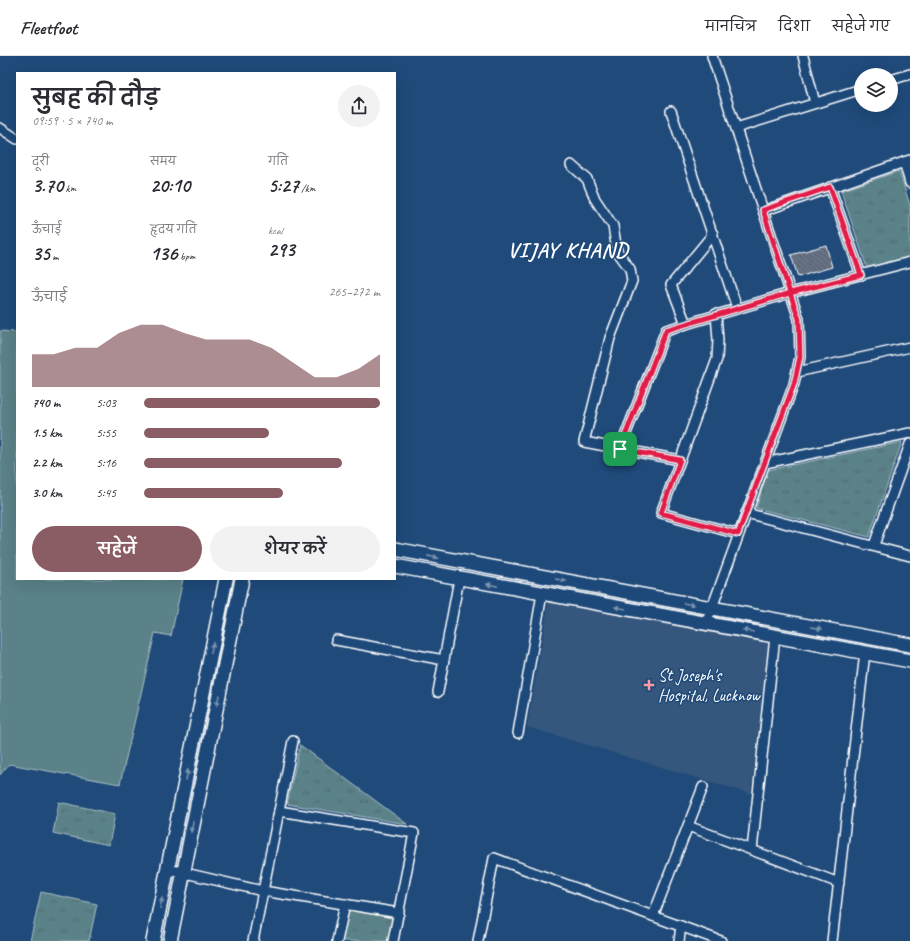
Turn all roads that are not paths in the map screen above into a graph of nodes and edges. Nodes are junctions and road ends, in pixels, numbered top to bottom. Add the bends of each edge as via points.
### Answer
1 (712, 56) edge
2 (803, 56) edge
3 (910, 74) edge
4 (898, 78) edge
5 (854, 91) edge
6 (815, 103) junction
7 (672, 111) dead end
8 (0, 128) edge
9 (736, 128) junction
10 (16, 137) edge
11 (907, 161) edge
12 (571, 165) dead end
13 (910, 183) edge
14 (830, 187) junction
15 (763, 210) junction
16 (713, 234) junction
17 (910, 262) edge
18 (861, 275) junction
19 (790, 293) junction
20 (737, 308) junction
21 (716, 314) junction
22 (686, 324) junction
23 (910, 347) edge
24 (796, 372) junction
25 (910, 433) edge
26 (910, 444) edge
27 (620, 449) junction
28 (680, 460) junction
29 (765, 463) junction
30 (746, 513) junction
31 (738, 534) junction
32 (874, 545) junction
33 (396, 550) edge
34 (910, 556) edge
35 (396, 566) edge
36 (459, 578) junction
37 (226, 580) edge
38 (242, 580) edge
39 (542, 594) junction
40 (711, 608) junction
41 (706, 624) junction
42 (775, 636) junction
43 (336, 640) dead end
44 (910, 644) edge
45 (865, 652) junction
46 (444, 660) junction
47 (910, 660) edge
48 (438, 692) dead end
49 (518, 733) dead end
50 (293, 742) dead end
51 (703, 787) dead end
52 (279, 811) junction
53 (688, 826) junction
54 (752, 850) junction
55 (168, 869) junction
56 (183, 872) junction
57 (839, 883) junction
58 (263, 891) junction
59 (345, 904) junction
60 (399, 913) junction
61 (653, 916) junction
62 (681, 926) junction
63 (153, 941) edge
64 (170, 941) edge
65 (253, 941) edge
66 (337, 941) edge
67 (394, 941) edge
68 (478, 941) edge
69 (679, 941) edge
70 (721, 941) edge
71 (832, 941) edge

1 - 9 street
2 - 6 street
3 - 4 street
5 - 6 street
6 - 9 street
7 - 16 street
8 - 10 street
9 - 15 street
11 - 13 street
11 - 14 street
12 - 27 street via 587,179 596,199 614,226 617,251 630,268 632,281 610,338 584,442
14 - 15 street
14 - 18 street
15 - 19 street
16 - 20 street
16 - 22 street via 671,285
17 - 18 street
18 - 19 street
19 - 20 street
19 - 24 street via 799,319 800,357
20 - 21 street
21 - 22 street
21 - 28 street via 717,359
22 - 27 street via 666,330
23 - 24 street
24 - 29 street
25 - 29 street
26 - 32 street
27 - 28 street
28 - 31 street via 661,513
29 - 30 street
30 - 31 street
30 - 32 street
31 - 40 street
32 - 34 street
33 -> 40 street
35 - 36 street
39 -> 36 street
36 - 46 street
55 -> 37 street
38 -> 56 street
41 -> 39 street
39 - 49 street
40 - 41 street
40 -> 44 street
42 -> 41 street
42 - 45 street
42 - 54 street
43 - 46 street
45 - 47 street
45 - 57 street
46 - 48 street
50 - 52 street
51 - 53 street
52 - 58 street
52 - 60 street via 414,833
53 - 54 street
53 - 61 street
54 - 57 street
55 - 56 street
63 -> 55 street
56 - 58 street
56 - 64 street
57 - 71 street
58 - 59 street
58 - 65 street
59 - 60 street
59 - 66 street
60 - 67 street
61 - 62 street
61 - 68 street via 494,858
62 - 69 street
62 - 70 street

